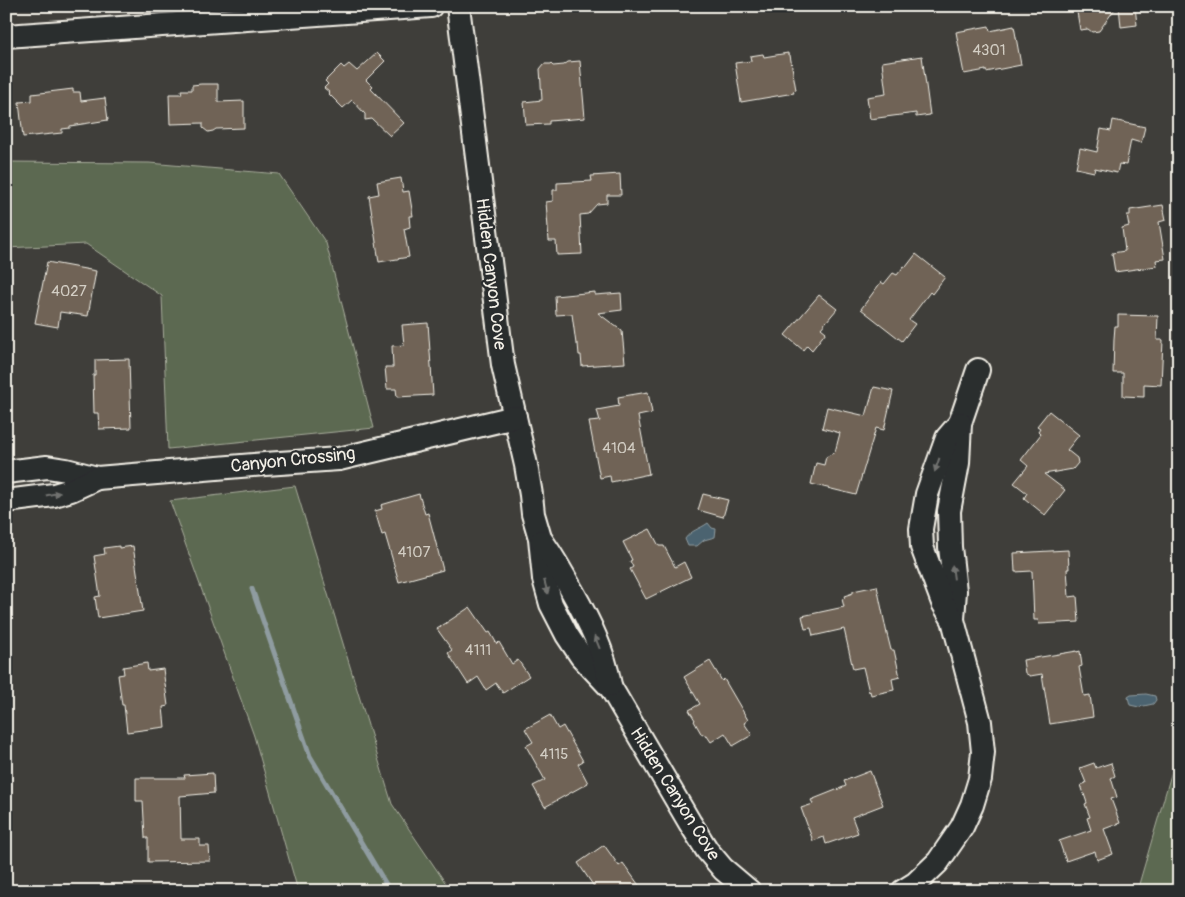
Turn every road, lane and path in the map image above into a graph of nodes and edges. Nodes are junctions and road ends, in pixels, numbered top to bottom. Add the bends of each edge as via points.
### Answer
1 (430, 6) edge
2 (458, 6) edge
3 (6, 36) edge
4 (978, 370) dead end
5 (515, 417) junction
6 (6, 472) edge
7 (97, 478) junction
8 (6, 501) edge
9 (749, 891) edge
10 (903, 891) edge

1 - 3 street
2 - 5 street, Hidden Canyon Cove via 503,365
4 - 10 street via 960,423 958,463 949,511 955,591 953,620 980,722 983,752 980,779 962,828 938,862
5 - 7 street, Canyon Crossing via 338,459
5 - 9 street, Hidden Canyon Cove via 540,538 596,637 611,688 707,850
6 - 7 street, Canyon Crossing via 47,467
8 -> 7 street, Canyon Crossing via 54,495

